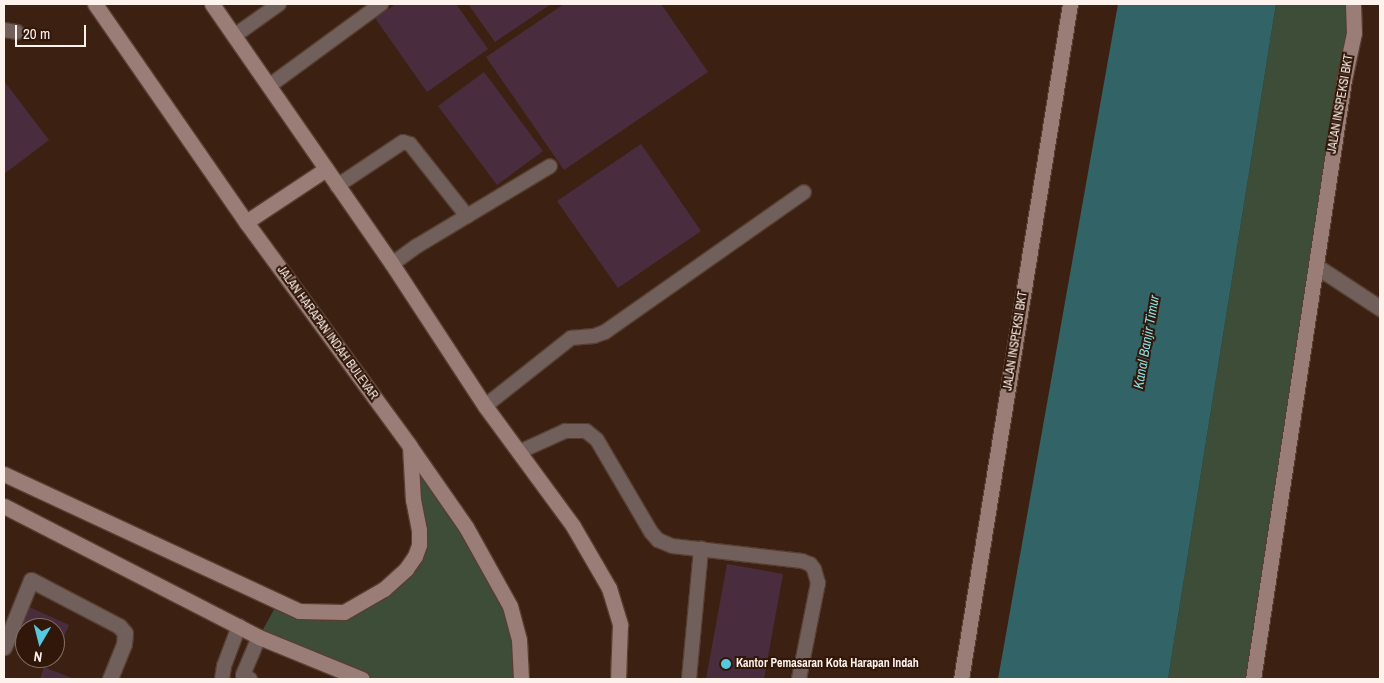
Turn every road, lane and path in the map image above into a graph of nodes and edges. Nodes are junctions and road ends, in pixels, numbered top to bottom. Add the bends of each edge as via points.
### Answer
1 (95, 4) edge
2 (212, 4) edge
3 (279, 4) edge
4 (381, 4) edge
5 (1070, 4) edge
6 (1353, 4) edge
7 (234, 36) junction
8 (269, 86) junction
9 (550, 166) dead end
10 (326, 169) junction
11 (337, 186) junction
12 (804, 192) dead end
13 (467, 216) junction
14 (249, 220) junction
15 (392, 264) junction
16 (1316, 266) junction
17 (1380, 308) edge
18 (485, 406) junction
19 (410, 445) junction
20 (519, 452) junction
21 (4, 474) edge
22 (4, 506) edge
23 (701, 549) junction
24 (239, 626) junction
25 (259, 636) junction
26 (4, 647) edge
27 (223, 672) edge
28 (245, 678) edge
29 (110, 679) edge
30 (362, 679) edge
31 (521, 679) edge
32 (618, 679) edge
33 (689, 679) edge
34 (799, 679) edge
35 (961, 679) edge
36 (1254, 679) edge

1 - 14 street, JALAN HARAPAN INDAH BULEVAR
2 - 7 street
3 - 7 lane
4 - 8 lane
5 - 35 street, JALAN INSPEKSI BKT
6 - 16 street, JALAN INSPEKSI BKT via 1354,33
7 - 8 street
8 - 10 street
9 - 13 lane
10 - 11 street
10 - 14 street
11 - 13 lane via 402,142 410,144
11 - 15 street
12 - 18 lane via 605,332 571,338
13 - 15 lane
14 - 19 street, JALAN HARAPAN INDAH BULEVAR
15 - 18 street
16 - 17 street
16 - 36 street, JALAN INSPEKSI BKT
18 - 20 street
19 - 21 street via 419,545 406,569 384,589 344,612 299,611
19 - 31 street, JALAN HARAPAN INDAH BULEVAR via 466,527 510,606 519,640
20 - 23 lane via 565,431 586,431 597,440 658,540 672,546
20 - 32 street via 574,526 610,588 620,625
22 - 24 street
23 - 33 lane
23 - 34 lane via 802,561 814,569 818,583
24 - 25 street
24 - 27 lane
25 - 28 lane
25 - 30 street
26 - 29 street via 31,580 119,626 125,633
27 - 28 lane

